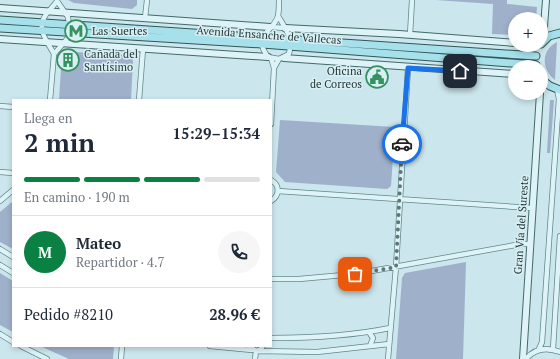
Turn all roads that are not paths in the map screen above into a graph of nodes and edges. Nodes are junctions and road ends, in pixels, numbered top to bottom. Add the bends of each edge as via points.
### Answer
1 (147, 0) edge
2 (279, 0) edge
3 (412, 0) edge
4 (546, 0) edge
5 (57, 1) edge
6 (0, 8) edge
7 (48, 12) junction
8 (545, 12) edge
9 (65, 13) junction
10 (278, 16) junction
11 (146, 18) junction
12 (0, 20) edge
13 (42, 22) junction
14 (70, 24) junction
15 (270, 27) junction
16 (0, 28) edge
17 (285, 28) junction
18 (42, 31) junction
19 (70, 33) junction
20 (560, 33) edge
21 (410, 35) junction
22 (548, 38) edge
23 (0, 39) edge
24 (290, 39) junction
25 (262, 40) junction
26 (47, 41) junction
27 (508, 42) edge
28 (62, 43) junction
29 (290, 47) junction
30 (143, 49) junction
31 (538, 52) edge
32 (54, 54) junction
33 (536, 56) junction
34 (269, 57) junction
35 (282, 59) junction
36 (536, 60) edge
37 (508, 64) edge
38 (274, 68) junction
39 (408, 68) junction
40 (508, 74) edge
41 (548, 83) edge
42 (559, 89) edge
43 (50, 99) edge
44 (139, 99) edge
45 (540, 100) edge
46 (272, 105) edge
47 (0, 106) edge
48 (12, 107) edge
49 (0, 172) edge
50 (12, 173) edge
51 (272, 181) edge
52 (12, 191) edge
53 (278, 191) junction
54 (398, 199) junction
55 (272, 200) edge
56 (0, 201) edge
57 (532, 208) junction
58 (560, 236) edge
59 (530, 244) junction
60 (0, 249) edge
61 (12, 256) edge
62 (0, 265) edge
63 (396, 267) junction
64 (12, 272) edge
65 (272, 279) edge
66 (390, 328) junction
67 (369, 332) junction
68 (0, 334) edge
69 (272, 338) edge
70 (12, 341) edge
71 (389, 344) junction
72 (370, 346) junction
73 (23, 347) edge
74 (122, 347) edge
75 (225, 347) edge
76 (254, 349) edge
77 (539, 349) junction
78 (553, 349) junction
79 (560, 352) edge
80 (47, 359) edge
81 (121, 359) edge
82 (255, 359) edge
83 (388, 359) edge
84 (524, 359) edge

1 - 11 street
2 - 10 street
3 - 21 street
4 - 8 street
5 - 7 street
5 - 9 street
6 - 7 street, Avenida Ensanche de Vallecas
7 - 9 street, Avenida Ensanche de Vallecas
7 - 13 street
9 - 11 street, Avenida Ensanche de Vallecas
9 - 14 street
10 - 15 street
10 - 17 street
11 - 15 street, Avenida Ensanche de Vallecas
12 - 13 main road, Avenida Ensanche de Vallecas
13 - 14 main road, Avenida Ensanche de Vallecas
13 - 18 street
14 - 19 street
14 - 25 main road, Avenida Ensanche de Vallecas
15 - 17 street, Avenida Ensanche de Vallecas
15 - 25 street
16 - 18 main road, Avenida Ensanche de Vallecas
17 - 21 street, Avenida Ensanche de Vallecas
17 - 24 street
18 - 19 main road, Avenida Ensanche de Vallecas
18 - 26 street
19 - 25 main road, Avenida Ensanche de Vallecas
19 - 28 street
20 - 22 main road via 555,33
21 - 27 street, Avenida Ensanche de Vallecas
23 - 26 street, Avenida Ensanche de Vallecas
24 - 25 main road, Avenida Ensanche de Vallecas
24 - 29 street
24 - 33 main road, Avenida Ensanche de Vallecas
25 - 29 main road, Avenida Ensanche de Vallecas
25 - 34 street
26 - 28 street, Avenida Ensanche de Vallecas
26 - 32 street
28 - 30 street, Avenida Ensanche de Vallecas
28 - 32 street
29 - 35 street via 288,54
29 - 37 main road, Avenida Ensanche de Vallecas
30 - 34 street, Avenida Ensanche de Vallecas
30 - 44 street
31 - 33 main road
32 - 43 street
33 - 36 main road
34 - 35 street, Avenida Ensanche de Vallecas
34 - 38 street
35 - 38 street
35 - 39 street, Avenida Ensanche de Vallecas
38 - 46 street
39 - 40 street, Avenida Ensanche de Vallecas
39 - 54 street
41 - 42 main road
42 - 77 street via 542,342
45 - 57 street, Gran Vía del Sureste
47 - 48 street
49 - 50 street
51 - 53 street
52 - 56 street
53 - 54 street
53 - 55 street via 276,198
54 - 57 street
54 - 63 street
57 - 59 street, Gran Vía del Sureste
58 - 78 street
59 - 63 street
59 - 84 street, Gran Vía del Sureste
60 - 61 street
62 - 64 street
63 - 65 street via 355,274
63 - 66 street
66 - 67 street
66 - 71 street
67 - 69 street
67 - 72 street via 373,338
68 - 70 street
71 - 72 street
71 - 83 street
72 - 76 street via 317,352
73 - 80 street
74 - 81 street
75 - 76 street
76 - 82 street
77 - 78 street
77 - 84 street
78 - 79 street

